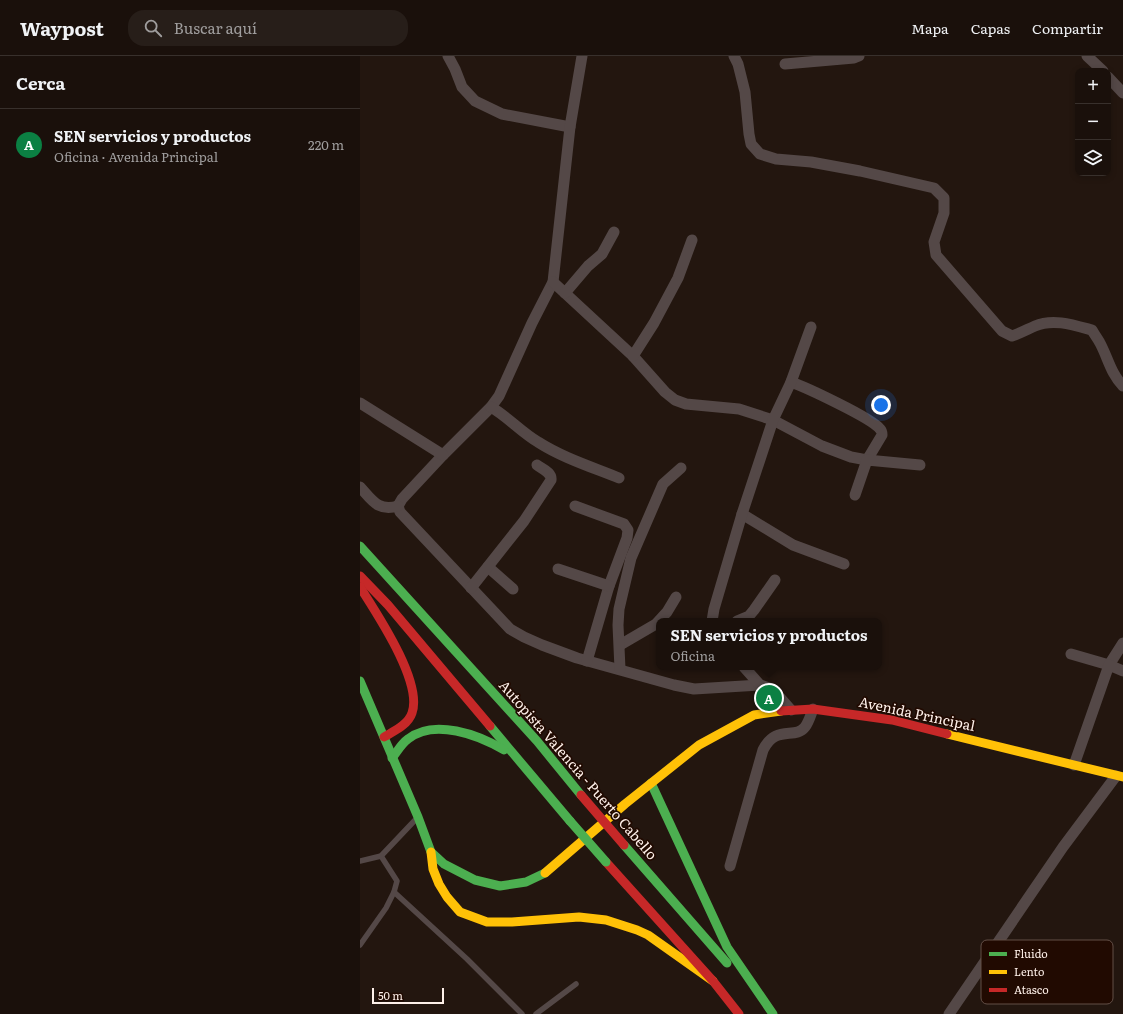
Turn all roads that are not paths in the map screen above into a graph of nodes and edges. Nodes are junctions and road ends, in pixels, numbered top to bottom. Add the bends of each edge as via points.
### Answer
1 (448, 56) edge
2 (582, 56) edge
3 (859, 56) edge
4 (1087, 56) edge
5 (740, 59) edge
6 (785, 64) dead end
7 (1099, 68) edge
8 (1111, 80) edge
9 (1123, 93) edge
10 (570, 127) junction
11 (614, 232) dead end
12 (692, 240) dead end
13 (552, 282) junction
14 (564, 293) junction
15 (811, 327) dead end
16 (633, 356) junction
17 (790, 382) junction
18 (1123, 386) edge
19 (360, 403) edge
20 (491, 407) junction
21 (773, 420) junction
22 (443, 455) junction
23 (867, 460) junction
24 (537, 465) dead end
25 (920, 465) dead end
26 (681, 468) dead end
27 (619, 478) dead end
28 (360, 487) edge
29 (855, 495) dead end
30 (398, 506) junction
31 (575, 506) dead end
32 (742, 514) junction
33 (360, 546) edge
34 (844, 564) dead end
35 (488, 567) junction
36 (558, 569) dead end
37 (360, 576) edge
38 (775, 580) dead end
39 (609, 586) junction
40 (360, 587) edge
41 (471, 588) junction
42 (513, 589) dead end
43 (676, 597) dead end
44 (662, 618) edge
45 (712, 618) edge
46 (744, 618) edge
47 (656, 624) edge
48 (1123, 643) edge
49 (620, 645) junction
50 (1071, 654) dead end
51 (587, 661) junction
52 (1109, 665) junction
53 (620, 669) junction
54 (747, 670) edge
55 (1123, 671) edge
56 (360, 681) edge
57 (760, 685) junction
58 (813, 709) junction
59 (791, 710) junction
60 (384, 737) junction
61 (392, 758) junction
62 (1074, 765) junction
63 (526, 770) junction
64 (661, 776) junction
65 (1120, 776) edge
66 (651, 783) junction
67 (658, 796) junction
68 (418, 817) junction
69 (431, 852) junction
70 (381, 856) junction
71 (360, 861) edge
72 (730, 866) dead end
73 (394, 892) junction
74 (999, 940) edge
75 (360, 945) edge
76 (981, 967) edge
77 (713, 981) junction
78 (576, 984) dead end
79 (522, 1014) edge
80 (536, 1014) edge
81 (739, 1014) edge
82 (772, 1014) edge
83 (949, 1014) edge

1 - 10 street via 462,88 475,101 502,114
2 - 10 street
3 - 6 street
4 - 7 street
5 - 18 street via 746,92 749,134 752,144 760,154 860,171 934,188 944,198 944,213 934,242 936,255 1002,331 1012,336 1036,325 1052,322 1092,330
8 - 9 street
10 - 13 street
11 - 14 street via 602,254
12 - 16 street via 678,278
13 - 14 street
13 - 20 street via 499,396
14 - 16 street
15 - 17 street
16 - 21 street via 675,400 686,404 739,409
17 - 21 street
17 - 23 street via 803,386 880,428 882,435
19 - 22 street
20 - 22 street
20 - 27 street via 538,443 562,456
21 - 23 street via 822,446
21 - 32 street
22 - 30 street
23 - 25 street
23 - 29 street
24 - 35 street via 549,473 551,480 524,521
26 - 49 street via 663,484 632,558 619,608
28 - 30 street via 378,506 390,509
30 - 41 street via 400,512
31 - 39 street via 627,526 627,538
32 - 34 street via 793,546
32 - 45 street
33 - 82 main road, Autopista Valencia - Puerto Cabello, bridge via 537,741
35 - 41 street
35 - 42 street
36 - 39 street
37 - 63 main road via 388,605
38 - 46 street via 754,610
39 - 51 street
40 - 60 main road via 398,653 414,696 411,715 404,724
41 - 51 street via 510,628 524,637
43 - 44 street
47 - 49 street
48 - 52 street
49 - 53 street
50 - 52 street
51 - 53 street
52 - 55 street
52 - 62 street
53 - 57 street via 694,689
54 - 57 street
56 - 60 main road
57 - 59 street via 777,694
58 - 59 main road, Avenida Principal
58 - 62 main road, Avenida Principal via 892,720
58 - 72 street via 802,730 773,737 763,750
59 - 64 main road, Avenida Principal via 754,715 699,745
60 - 61 main road
61 - 63 main road via 404,742 416,733 432,729 455,730 494,743
61 - 68 main road
62 - 65 main road, Avenida Principal
63 - 77 main road, bridge
64 - 66 main road, Avenida Principal
64 - 67 main road
65 - 74 street via 1062,847
66 - 67 main road
66 - 69 main road, Avenida Principal via 545,873 526,882 500,886 475,880 444,864
67 - 82 main road via 712,919 727,947
68 - 69 main road
68 - 70 lane
69 - 77 main road via 433,869 439,884 460,912 487,922 579,918 606,920 648,935
70 - 71 lane
70 - 73 lane via 397,881
73 - 75 lane
73 - 79 lane
76 - 83 street
77 - 81 main road
78 - 80 lane

